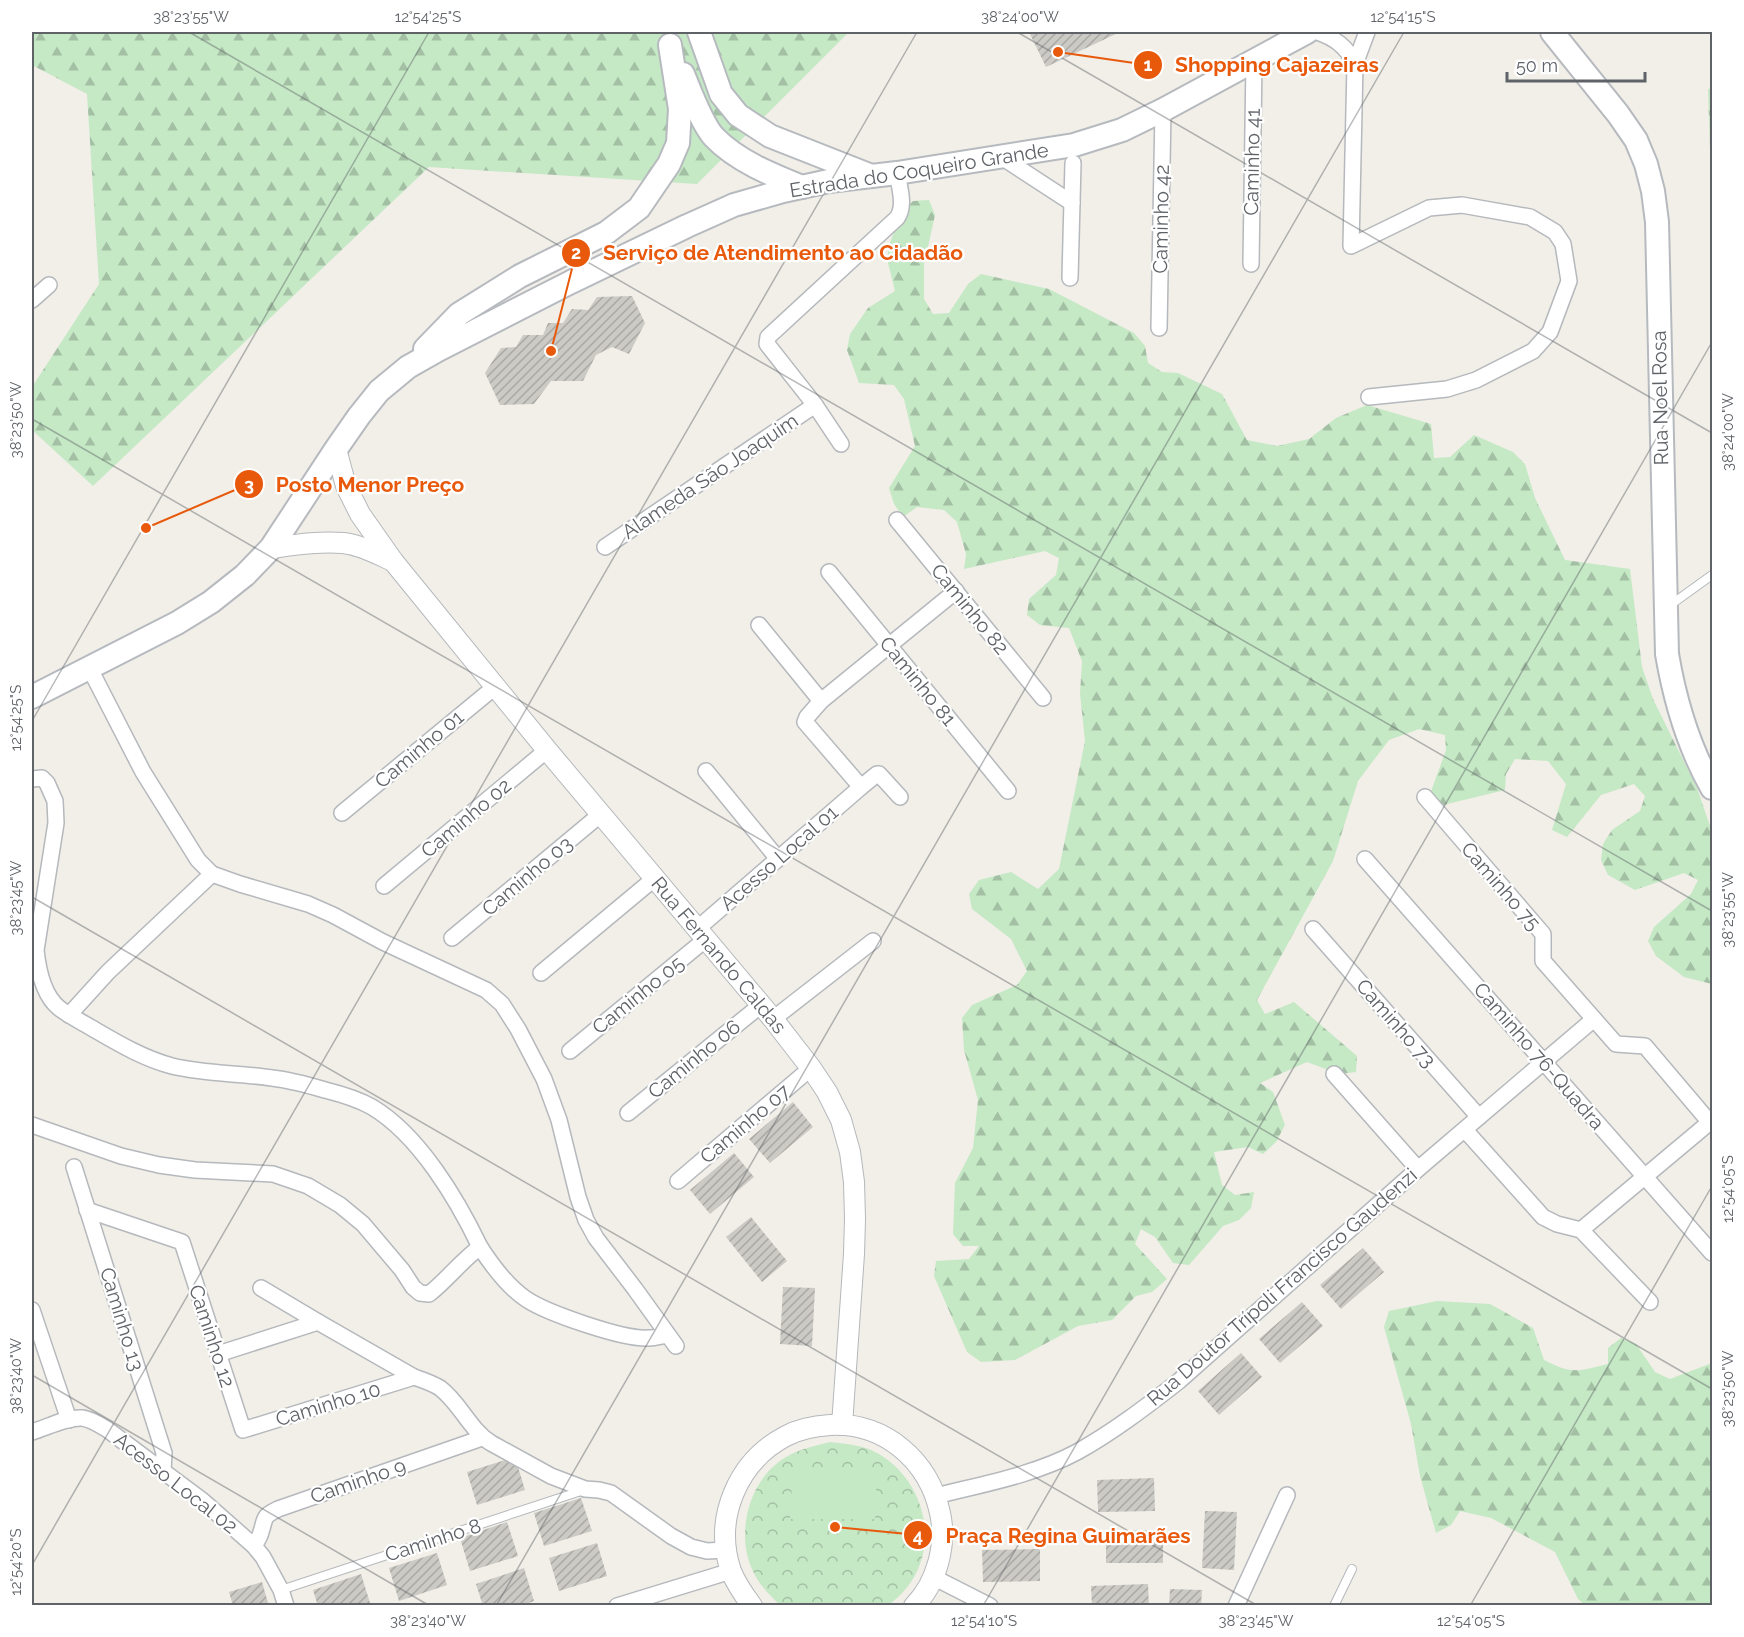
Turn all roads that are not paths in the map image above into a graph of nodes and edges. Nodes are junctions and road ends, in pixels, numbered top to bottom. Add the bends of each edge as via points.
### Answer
1 (699, 32) edge
2 (1307, 32) edge
3 (1317, 32) edge
4 (1367, 32) edge
5 (1552, 32) edge
6 (668, 38) edge
7 (1254, 61) junction
8 (1355, 64) junction
9 (1163, 110) junction
10 (1000, 156) junction
11 (1073, 163) dead end
12 (897, 173) junction
13 (870, 176) junction
14 (802, 187) junction
15 (1072, 203) junction
16 (1251, 264) dead end
17 (1070, 278) dead end
18 (49, 285) dead end
19 (32, 300) edge
20 (1159, 328) dead end
21 (408, 367) junction
22 (1369, 397) dead end
23 (815, 405) junction
24 (841, 444) dead end
25 (336, 449) junction
26 (360, 514) junction
27 (897, 520) dead end
28 (343, 543) junction
29 (605, 547) dead end
30 (271, 548) junction
31 (393, 561) junction
32 (829, 572) dead end
33 (1713, 575) edge
34 (956, 591) junction
35 (1665, 609) junction
36 (759, 625) dead end
37 (889, 645) junction
38 (89, 667) junction
39 (496, 686) junction
40 (32, 697) edge
41 (1042, 698) dead end
42 (821, 701) junction
43 (547, 750) junction
44 (706, 771) dead end
45 (32, 779) edge
46 (861, 787) junction
47 (1713, 788) edge
48 (1008, 790) dead end
49 (900, 797) dead end
50 (1425, 797) dead end
51 (342, 813) dead end
52 (601, 814) junction
53 (1365, 859) dead end
54 (778, 860) junction
55 (212, 874) junction
56 (655, 878) junction
57 (384, 886) dead end
58 (1313, 929) dead end
59 (702, 934) junction
60 (452, 938) dead end
61 (873, 941) dead end
62 (541, 973) dead end
63 (767, 1012) junction
64 (69, 1014) junction
65 (1594, 1019) junction
66 (570, 1051) dead end
67 (1544, 1061) junction
68 (811, 1068) junction
69 (1334, 1074) dead end
70 (628, 1113) dead end
71 (1479, 1118) junction
72 (1711, 1123) edge
73 (32, 1125) edge
74 (1465, 1130) junction
75 (74, 1167) dead end
76 (1418, 1169) junction
77 (1645, 1176) junction
78 (678, 1181) dead end
79 (87, 1210) junction
80 (1581, 1230) junction
81 (480, 1247) junction
82 (1713, 1253) edge
83 (261, 1288) dead end
84 (1650, 1302) dead end
85 (32, 1310) edge
86 (318, 1322) junction
87 (218, 1354) junction
88 (414, 1377) junction
89 (69, 1420) junction
90 (842, 1425) junction
91 (243, 1430) joint
92 (32, 1432) edge
93 (482, 1438) junction
94 (163, 1471) junction
95 (585, 1489) junction
96 (1287, 1495) dead end
97 (936, 1497) junction
98 (254, 1546) junction
99 (726, 1550) junction
100 (1352, 1569) dead end
101 (731, 1571) junction
102 (933, 1577) junction
103 (283, 1598) edge
104 (618, 1605) edge
105 (752, 1605) edge
106 (914, 1605) edge
107 (990, 1605) edge
108 (1236, 1605) edge
109 (1334, 1605) edge

1 - 13 main road via 721,94 738,115 770,136
2 - 7 main road, Estrada do Coqueiro Grande
3 - 8 street via 1343,46
4 - 8 street
5 - 35 main road, Rua Noel Rosa via 1636,140 1653,191
6 - 14 main road via 713,136 736,156
6 - 21 main road via 681,109 678,143 669,164 639,208 606,233 520,276 459,314
7 - 9 main road, Estrada do Coqueiro Grande
7 - 16 street, Caminho 41
8 - 22 street via 1351,246 1429,208 1462,205 1530,217 1556,232 1563,244 1569,281 1550,332 1533,351 1476,380 1447,389
9 - 10 main road, Estrada do Coqueiro Grande via 1089,141
9 - 20 street, Caminho 42
10 - 12 main road, Estrada do Coqueiro Grande
10 - 15 street
11 - 15 street
12 - 13 main road, Estrada do Coqueiro Grande
12 - 23 street, Alameda São Joaquim via 902,206 897,218 768,337 767,344
13 - 14 main road, Estrada do Coqueiro Grande
14 - 21 main road, Estrada do Coqueiro Grande via 734,206 687,226
15 - 17 street
18 - 19 street
21 - 25 main road, Estrada do Coqueiro Grande via 379,391
23 - 24 street, Alameda São Joaquim
23 - 29 street, Alameda São Joaquim
25 - 26 street, Rua Fernando Caldas via 346,486
25 - 30 main road, Estrada do Coqueiro Grande
26 - 28 street
26 - 31 street, Rua Fernando Caldas
27 - 34 street, Caminho 82
28 - 30 street, Rua Fernando Caldas
28 - 31 street, Rua Fernando Caldas via 363,547
30 - 38 main road, Estrada do Coqueiro Grande via 211,602
31 - 39 street, Rua Fernando Caldas
32 - 37 street, Caminho 81
33 - 35 lane
34 - 37 street
34 - 41 street, Caminho 82
35 - 47 main road, Rua Noel Rosa via 1672,687 1695,755
36 - 42 street
37 - 42 street
37 - 48 street, Caminho 81
38 - 40 main road, Estrada do Coqueiro Grande
38 - 55 street via 143,772 198,860
39 - 43 street, Rua Fernando Caldas
39 - 51 street, Caminho 01
42 - 46 street via 806,722
43 - 52 street, Rua Fernando Caldas
43 - 57 street, Caminho 02
44 - 54 street
45 - 64 street via 42,778 47,783 55,801 56,823 36,950 38,970 57,1006
46 - 49 street via 879,774
46 - 54 street, Acesso Local 01
50 - 65 street, Caminho 75 via 1543,934 1543,961
52 - 56 street, Rua Fernando Caldas
52 - 60 street, Caminho 03
53 - 67 street, Caminho 76-Quadra
54 - 59 street, Acesso Local 01
55 - 64 street
55 - 81 street via 308,904 486,990 502,1004 544,1079 586,1220 671,1340 632,1337 540,1307 524,1298
56 - 59 street, Rua Fernando Caldas
56 - 62 street
58 - 71 street, Caminho 73
59 - 63 street, Rua Fernando Caldas
59 - 66 street, Caminho 05
61 - 63 street, Caminho 06
63 - 68 street, Rua Fernando Caldas
63 - 70 street, Caminho 06
64 - 81 street via 142,1056 171,1065 273,1078 343,1094 372,1107 421,1152 463,1212
65 - 67 street, Rua Doutor Trípoli Francisco Gaudenzi
65 - 72 street, Caminho 75 via 1616,1044 1645,1046
67 - 71 street, Rua Doutor Trípoli Francisco Gaudenzi
67 - 77 street, Caminho 76-Quadra
68 - 78 street, Caminho 07
68 - 90 street, Rua Fernando Caldas via 841,1120 854,1182 854,1254
69 - 76 street
71 - 74 street, Rua Doutor Trípoli Francisco Gaudenzi
72 - 77 street
73 - 81 street via 159,1166 273,1174 308,1186 363,1224 420,1293 429,1294
74 - 76 street, Rua Doutor Trípoli Francisco Gaudenzi
74 - 80 street via 1543,1217
75 - 79 street, Caminho 13
76 - 97 street, Rua Doutor Trípoli Francisco Gaudenzi via 1146,1407 1076,1452 1051,1463
77 - 80 street
77 - 82 street, Caminho 76-Quadra
79 - 87 street, Caminho 12 via 182,1242
79 - 94 street, Caminho 13 via 164,1453
80 - 84 street
83 - 86 street
85 - 89 street
86 - 87 street
86 - 88 street
87 - 91 street, Caminho 12
88 - 91 street, Caminho 10
88 - 93 street via 439,1388
89 - 92 street, Acesso Local 02
89 - 94 street, Acesso Local 02 via 82,1418 97,1423
90 - 97 street via 870,1431 897,1444 927,1476
90 - 99 street via 814,1426 787,1435 764,1450 745,1470 732,1495 726,1522
93 - 95 street via 551,1476
93 - 98 street, Caminho 9 via 278,1509 263,1521
94 - 98 street, Acesso Local 02
95 - 99 street via 611,1493 691,1547
95 - 103 lane, Caminho 8
96 - 108 street
97 - 102 street via 942,1537
98 - 103 street, Acesso Local 02
99 - 101 street
100 - 109 lane
101 - 104 street
101 - 105 street
102 - 106 street
102 - 107 street

